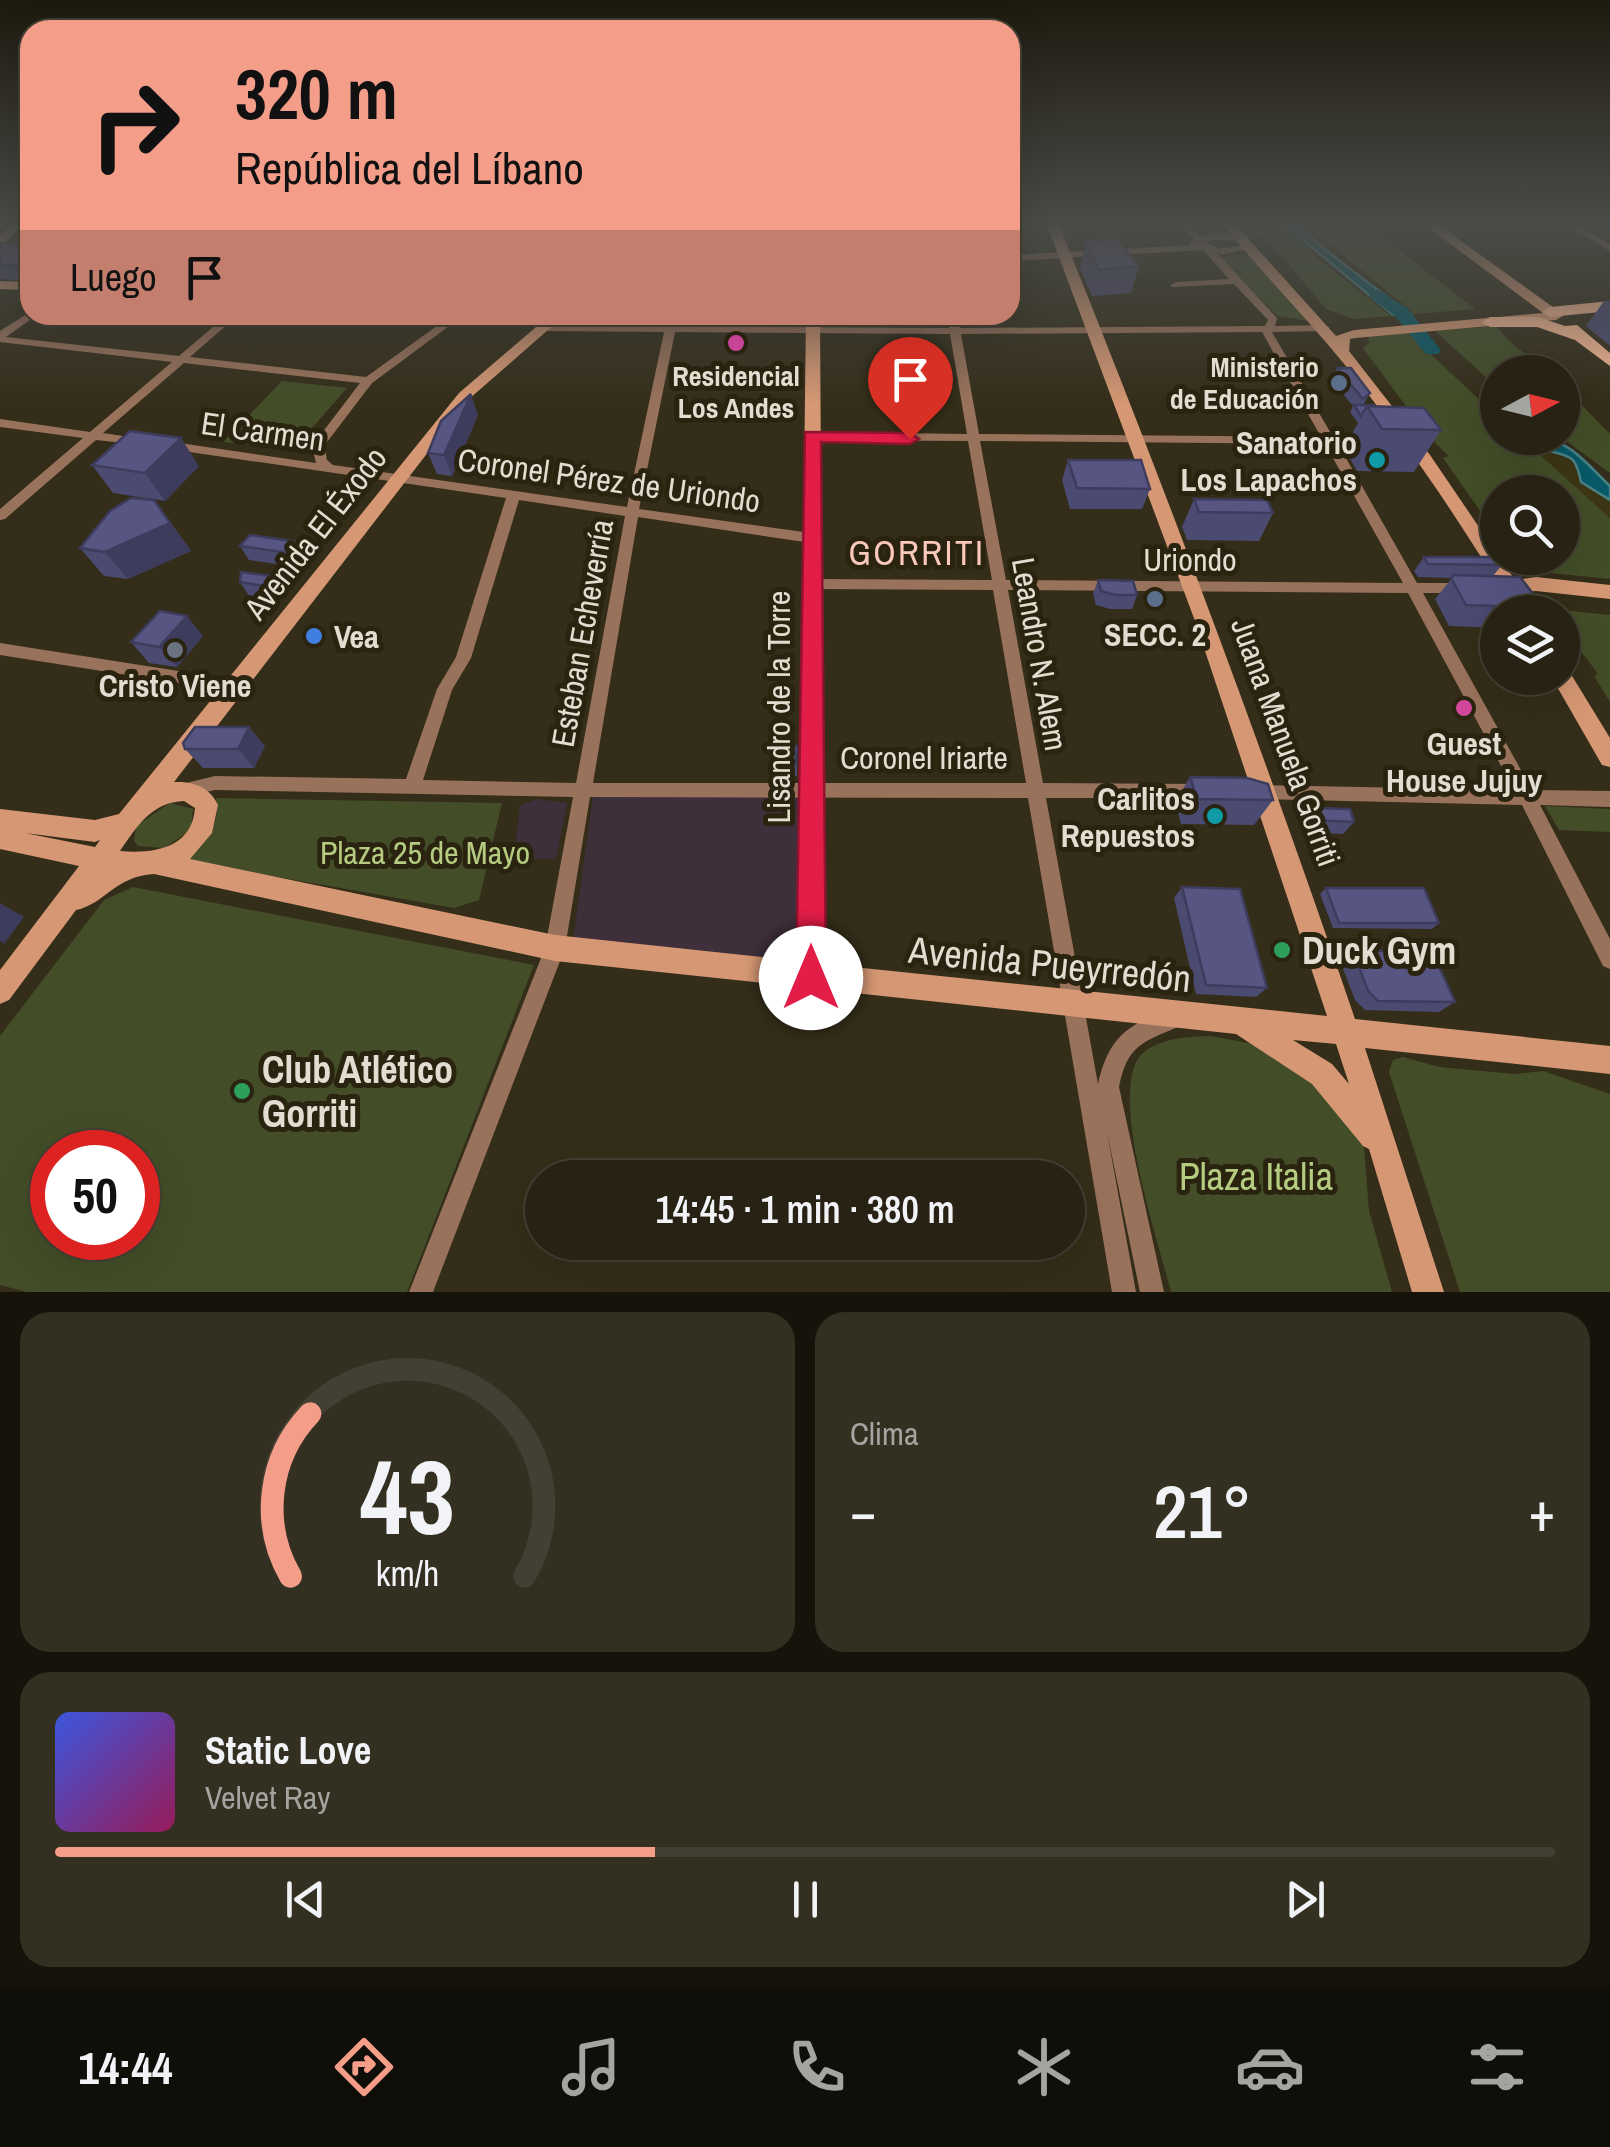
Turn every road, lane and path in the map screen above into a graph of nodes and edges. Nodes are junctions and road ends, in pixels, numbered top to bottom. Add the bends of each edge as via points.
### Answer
1 (1076, 285) edge
2 (1241, 285) edge
3 (1286, 285) edge
4 (1514, 285) joint
5 (1610, 308) edge
6 (1553, 314) junction
7 (1486, 319) junction
8 (221, 325) edge
9 (448, 325) edge
10 (546, 325) edge
11 (772, 325) edge
12 (813, 325) edge
13 (954, 325) edge
14 (972, 325) edge
15 (542, 328) junction
16 (1325, 328) junction
17 (670, 330) junction
18 (1360, 330) junction
19 (1094, 332) junction
20 (1267, 332) junction
21 (1580, 336) junction
22 (0, 337) edge
23 (1343, 349) junction
24 (179, 360) junction
25 (1610, 361) edge
26 (368, 381) junction
27 (0, 424) edge
28 (94, 435) junction
29 (812, 436) junction
30 (975, 441) junction
31 (1136, 441) junction
32 (1330, 442) junction
33 (1379, 442) edge
34 (318, 446) junction
35 (276, 461) junction
36 (329, 468) junction
37 (399, 477) junction
38 (514, 494) junction
39 (632, 512) junction
40 (0, 516) edge
41 (811, 538) junction
42 (810, 584) junction
43 (1000, 586) junction
44 (1190, 587) junction
45 (1472, 587) edge
46 (1416, 588) junction
47 (1538, 590) junction
48 (1610, 592) edge
49 (1510, 595) edge
50 (1610, 602) edge
51 (0, 649) edge
52 (236, 686) junction
53 (1573, 695) edge
54 (1610, 758) edge
55 (412, 786) junction
56 (812, 787) junction
57 (1035, 787) junction
58 (582, 790) junction
59 (180, 791) junction
60 (1246, 792) junction
61 (1530, 798) junction
62 (1610, 800) edge
63 (0, 819) edge
64 (129, 821) junction
65 (0, 838) edge
66 (101, 857) junction
67 (141, 862) junction
68 (57, 917) junction
69 (554, 948) junction
70 (1610, 959) edge
71 (811, 978) junction
72 (0, 991) edge
73 (1070, 1004) junction
74 (1188, 1016) junction
75 (1235, 1021) junction
76 (1348, 1031) junction
77 (1610, 1060) edge
78 (1390, 1167) junction
79 (421, 1292) edge
80 (1124, 1292) edge
81 (1152, 1292) edge
82 (1428, 1292) edge

1 - 19 main road, Juana Manuela Gorriti
2 - 20 street via 1273,320
3 - 16 main road
4 - 6 main road
4 - 7 main road via 1521,305
5 - 6 main road
6 - 7 main road
6 - 21 main road
7 - 18 main road
7 - 21 main road via 1538,322
8 - 24 street
9 - 26 street
10 - 15 main road, Avenida El Éxodo
11 - 17 street
12 - 29 main road, Lisandro de la Torre
13 - 30 street, Leandro N. Alem
14 - 19 street
15 - 17 street
15 - 37 main road, Avenida El Éxodo via 464,396
16 - 18 main road
16 - 20 street
16 - 23 main road
17 - 39 street, Esteban Echeverría
18 - 23 main road via 1344,337
19 - 20 street
19 - 31 main road, Juana Manuela Gorriti
20 - 32 street
21 - 25 main road
22 - 24 street
23 - 49 main road
24 - 26 street
24 - 28 street
26 - 34 street
27 - 28 street, El Carmen
28 - 35 street, El Carmen
28 - 40 street
29 - 30 street
29 - 41 main road, Lisandro de la Torre
30 - 31 street
30 - 43 street, Leandro N. Alem
31 - 32 street
31 - 44 main road, Juana Manuela Gorriti
32 - 33 street
32 - 46 street
34 - 35 street
34 - 36 street
35 - 36 street, El Carmen
36 - 37 street, El Carmen
37 - 38 street, Coronel Pérez de Uriondo
37 - 52 main road, Avenida El Éxodo
38 - 39 street, Coronel Pérez de Uriondo
38 - 55 street via 463,658 444,689
39 - 41 street, Coronel Pérez de Uriondo
39 - 58 street, Esteban Echeverría
41 - 42 main road, Lisandro de la Torre
42 - 43 street, Uriondo
42 - 56 main road, Lisandro de la Torre
43 - 44 street, Uriondo
43 - 57 street, Leandro N. Alem
44 - 46 street, Uriondo
44 - 60 main road, Juana Manuela Gorriti
45 - 46 street, Uriondo
46 - 61 street
47 - 48 main road
47 - 49 main road
47 - 50 main road
51 - 52 street
52 - 64 main road, Avenida El Éxodo
53 - 54 main road
55 - 58 street, Coronel Iriarte
55 - 59 street, Coronel Iriarte via 215,783
56 - 57 street, Coronel Iriarte
56 - 58 street, Coronel Iriarte
56 - 71 main road, Lisandro de la Torre
57 - 60 street, Coronel Iriarte
57 - 73 street, Leandro N. Alem
58 - 69 street, Esteban Echeverría
59 - 64 main road
59 - 67 main road, Avenida El Éxodo via 202,797 204,828 184,850
60 - 61 street, Coronel Iriarte
60 - 76 main road, Juana Manuela Gorriti
61 - 62 street, Coronel Iriarte
61 - 70 street
63 - 64 main road via 95,831
64 - 66 main road, Avenida El Éxodo
64 - 67 main road via 123,854
65 - 66 main road, Avenida Pueyrredón
66 - 67 main road, Avenida Pueyrredón
66 - 68 main road, Avenida El Éxodo
67 - 68 main road, Avenida El Éxodo via 105,878
67 - 69 main road, Avenida Pueyrredón
68 - 72 main road, Avenida El Éxodo
69 - 71 main road, Avenida Pueyrredón
69 - 79 street, Esteban Echeverría
71 - 73 main road, Avenida Pueyrredón
73 - 74 main road, Avenida Pueyrredón
73 - 80 street, Leandro N. Alem
74 - 75 main road, Avenida Pueyrredón
74 - 81 street via 1124,1042 1108,1087
75 - 76 main road, Avenida Pueyrredón
75 - 78 main road via 1322,1074 1366,1124
76 - 77 main road, Avenida Pueyrredón
76 - 78 main road, Juana Manuela Gorriti
78 - 82 main road, Juana Manuela Gorriti

